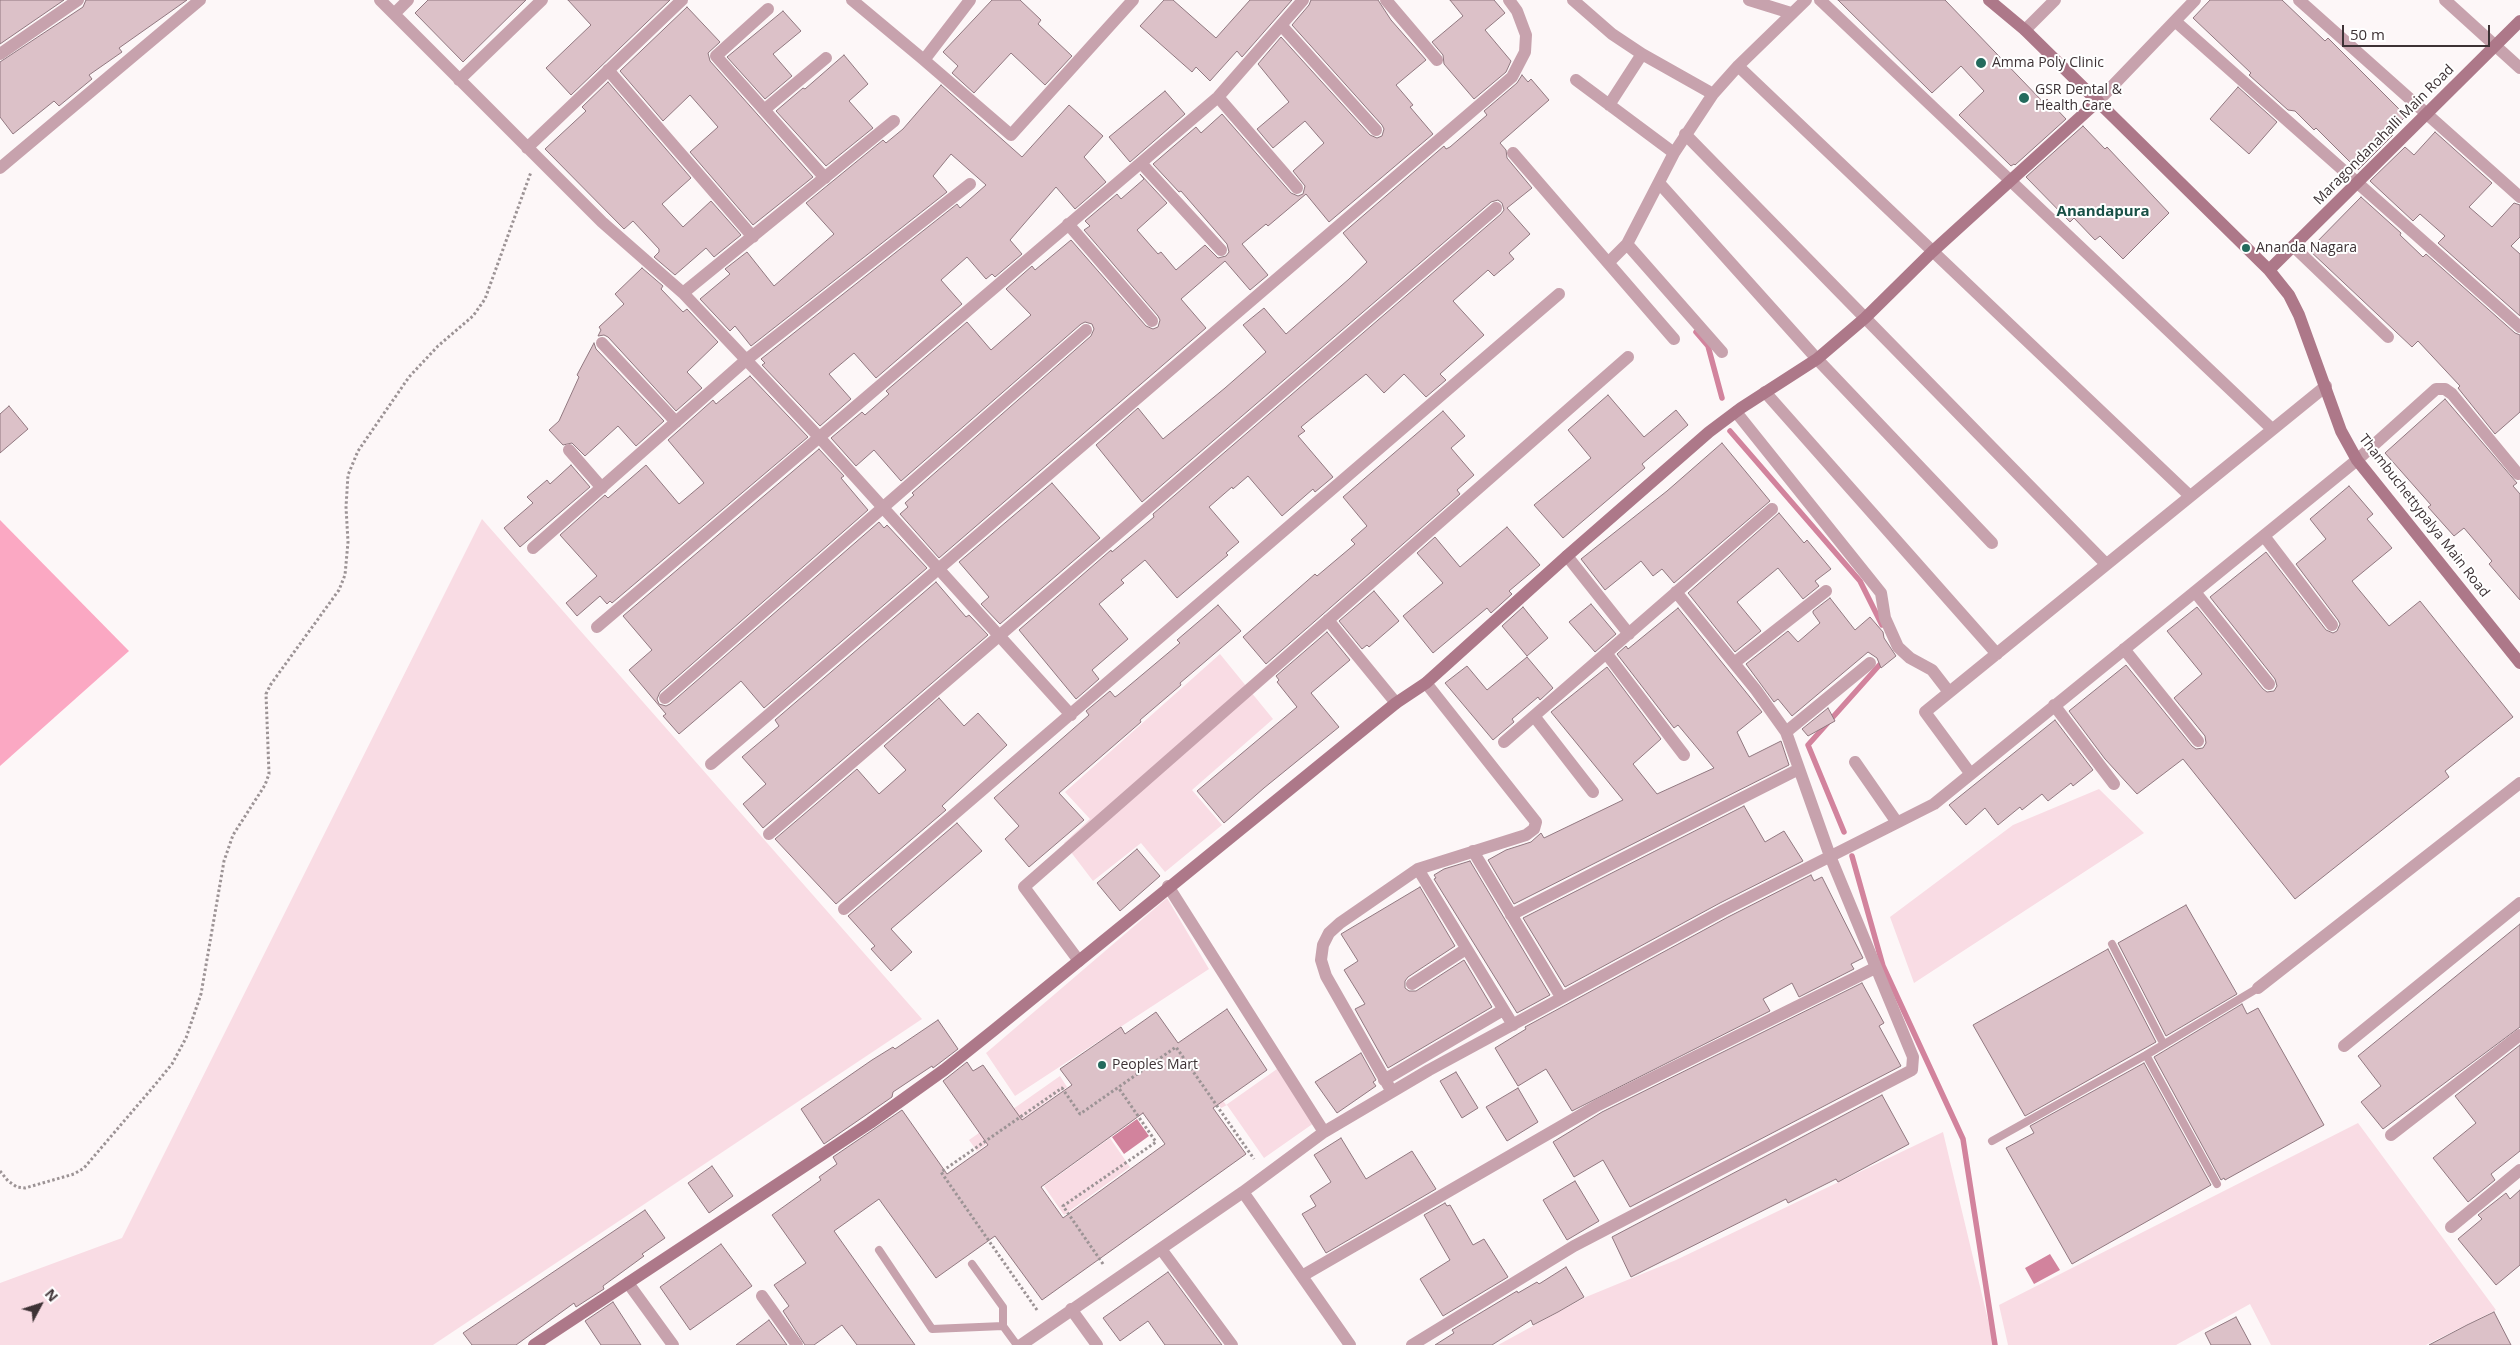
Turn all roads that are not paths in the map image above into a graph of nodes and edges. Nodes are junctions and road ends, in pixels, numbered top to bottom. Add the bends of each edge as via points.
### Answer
1 (78, 0) edge
2 (200, 0) edge
3 (380, 0) edge
4 (408, 0) edge
5 (542, 0) edge
6 (682, 0) edge
7 (852, 0) edge
8 (970, 0) edge
9 (1133, 0) edge
10 (1303, 0) edge
11 (1386, 0) edge
12 (1509, 0) edge
13 (1573, 0) edge
14 (1748, 0) edge
15 (1806, 0) edge
16 (1820, 0) edge
17 (1989, 0) edge
18 (2054, 0) edge
19 (2195, 0) edge
20 (2299, 0) edge
21 (2445, 0) edge
22 (768, 10) dead end
23 (1791, 13) junction
24 (394, 14) junction
25 (2175, 21) junction
26 (2520, 21) edge
27 (1281, 25) junction
28 (2025, 30) junction
29 (2496, 46) junction
30 (0, 54) edge
31 (1642, 54) junction
32 (826, 58) dead end
33 (924, 60) junction
34 (1437, 60) dead end
35 (1738, 66) junction
36 (2520, 68) edge
37 (608, 70) junction
38 (459, 80) junction
39 (1576, 80) dead end
40 (1713, 94) junction
41 (1218, 97) junction
42 (2098, 101) junction
43 (1609, 105) junction
44 (764, 110) junction
45 (2427, 114) junction
46 (894, 121) dead end
47 (1376, 130) dead end
48 (1685, 134) junction
49 (527, 148) junction
50 (1512, 153) dead end
51 (1674, 153) junction
52 (1141, 163) junction
53 (0, 168) edge
54 (825, 178) junction
55 (2010, 182) junction
56 (2357, 183) junction
57 (970, 184) dead end
58 (1660, 184) junction
59 (1297, 188) dead end
60 (2520, 197) edge
61 (1496, 208) dead end
62 (1068, 224) junction
63 (754, 236) junction
64 (1627, 244) junction
65 (2293, 246) junction
66 (1221, 250) dead end
67 (1932, 252) junction
68 (1608, 263) junction
69 (2269, 270) junction
70 (683, 293) junction
71 (1559, 294) dead end
72 (1865, 318) junction
73 (1152, 321) dead end
74 (2520, 327) edge
75 (1086, 330) dead end
76 (2388, 337) dead end
77 (1674, 338) dead end
78 (602, 343) dead end
79 (1722, 352) dead end
80 (1628, 357) dead end
81 (1817, 359) junction
82 (746, 360) junction
83 (2326, 386) junction
84 (1765, 392) junction
85 (1736, 412) junction
86 (676, 422) junction
87 (2272, 429) junction
88 (819, 437) junction
89 (569, 450) dead end
90 (2357, 460) junction
91 (2518, 474) dead end
92 (602, 488) junction
93 (2190, 496) junction
94 (883, 508) junction
95 (1772, 509) dead end
96 (2264, 536) junction
97 (1992, 543) dead end
98 (534, 548) dead end
99 (1567, 556) junction
100 (2106, 564) junction
101 (937, 569) junction
102 (1826, 591) dead end
103 (1676, 592) junction
104 (2195, 592) junction
105 (1328, 620) junction
106 (2332, 625) dead end
107 (596, 627) dead end
108 (1629, 634) junction
109 (998, 636) junction
110 (2124, 649) junction
111 (1606, 653) junction
112 (1997, 654) junction
113 (1734, 663) junction
114 (1870, 663) dead end
115 (2520, 663) edge
116 (1426, 683) junction
117 (2269, 684) dead end
118 (1949, 692) junction
119 (665, 698) dead end
120 (1396, 703) junction
121 (2054, 705) junction
122 (1071, 715) junction
123 (1534, 716) junction
124 (1786, 732) junction
125 (2198, 741) dead end
126 (1504, 742) dead end
127 (1684, 755) dead end
128 (1855, 762) dead end
129 (711, 764) dead end
130 (1799, 769) junction
131 (1970, 773) junction
132 (2520, 783) edge
133 (2114, 784) dead end
134 (1593, 792) dead end
135 (1896, 822) junction
136 (769, 834) dead end
137 (1473, 851) junction
138 (1830, 856) junction
139 (1418, 869) junction
140 (1168, 886) junction
141 (2520, 903) edge
142 (844, 909) dead end
143 (1511, 915) junction
144 (2112, 944) dead end
145 (1466, 949) junction
146 (1079, 961) junction
147 (1875, 968) junction
148 (1412, 984) dead end
149 (2258, 988) joint
150 (1560, 997) junction
151 (1503, 1010) junction
152 (1513, 1026) junction
153 (2520, 1035) edge
154 (2163, 1044) junction
155 (2344, 1046) dead end
156 (2146, 1055) junction
157 (1384, 1080) junction
158 (1392, 1092) junction
159 (1324, 1132) junction
160 (2391, 1135) dead end
161 (1992, 1141) dead end
162 (2520, 1170) edge
163 (2217, 1184) dead end
164 (1243, 1192) junction
165 (2450, 1227) dead end
166 (1160, 1249) junction
167 (879, 1250) dead end
168 (972, 1264) dead end
169 (1302, 1276) junction
170 (628, 1283) junction
171 (762, 1296) dead end
172 (1071, 1309) junction
173 (1003, 1326) junction
174 (534, 1345) edge
175 (673, 1345) edge
176 (797, 1345) edge
177 (1017, 1345) edge
178 (1021, 1345) edge
179 (1097, 1345) edge
180 (1232, 1345) edge
181 (1350, 1345) edge
182 (1412, 1345) edge

1 - 30 street
2 - 53 street
3 - 24 street
4 - 24 street
5 - 38 street
6 - 37 street
7 - 33 street
8 - 33 street
9 - 33 street via 1011,135
10 - 27 street
11 - 34 street
12 - 101 street via 1526,35 1525,52 1512,77
13 - 31 street via 1612,34
14 - 23 street
15 - 23 street
16 - 55 street
17 - 28 street, Thambuchettypalya Main Road
18 - 28 street
19 - 25 street
20 - 45 street
21 - 29 street
22 - 44 street via 716,56
23 - 35 street
24 - 38 street
25 - 42 street
25 - 56 street
26 - 29 street, Maragondanahalli Main Road
27 - 41 street
27 - 47 street
28 - 42 street, Thambuchettypalya Main Road
29 - 36 street
29 - 45 street, Maragondanahalli Main Road
31 - 40 street
31 - 43 street
32 - 44 street
35 - 40 street
35 - 67 street
37 - 49 street
37 - 63 street
38 - 49 street
39 - 43 street
40 - 48 street
41 - 52 street
41 - 59 street
42 - 55 street
42 - 69 street, Thambuchettypalya Main Road
43 - 51 street
44 - 54 street
45 - 56 street, Maragondanahalli Main Road
45 - 60 street
46 - 54 street
48 - 51 street
48 - 72 street
49 - 70 street via 602,222
50 - 68 street
51 - 58 street
52 - 62 street
52 - 66 street
54 - 63 street
55 - 67 street
55 - 87 street
56 - 65 street, Maragondanahalli Main Road
56 - 74 street
57 - 82 street
58 - 64 street
58 - 81 street
61 - 109 street
62 - 73 street
62 - 88 street
63 - 70 street
64 - 68 street
64 - 79 street
65 - 69 street, Maragondanahalli Main Road
65 - 76 street
67 - 72 street
67 - 93 street
68 - 77 street
69 - 83 street, Thambuchettypalya Main Road via 2289,295 2299,315
70 - 82 street
71 - 122 street
72 - 81 street
72 - 100 street
75 - 94 street
78 - 86 street
80 - 105 street
81 - 84 street
81 - 97 street
82 - 86 street
82 - 88 street
83 - 87 street
83 - 90 street, Thambuchettypalya Main Road via 2340,430
84 - 85 street
84 - 112 street
85 - 99 street
85 - 118 street via 1882,593 1885,618 1898,646 1910,658 1932,670
86 - 92 street
87 - 93 street
88 - 94 street
88 - 107 street
89 - 92 street
90 - 91 street via 2436,389 2445,389
90 - 96 street
90 - 115 street, Thambuchettypalya Main Road
92 - 98 street
93 - 100 street
94 - 101 street
94 - 119 street
95 - 103 street
96 - 104 street
96 - 106 street
99 - 108 street
99 - 116 street
100 - 112 street
101 - 109 street
101 - 129 street
102 - 113 street
103 - 108 street
103 - 113 street
104 - 110 street
104 - 117 street
105 - 120 street
105 - 146 street via 1024,887
108 - 111 street
109 - 122 street
109 - 136 street
110 - 121 street
110 - 125 street
111 - 123 street
111 - 127 street
112 - 118 street
113 - 124 street
114 - 124 street
116 - 120 street
116 - 137 street via 1536,822 1534,830 1526,835
118 - 131 street via 1925,712
120 - 140 street
121 - 131 street
121 - 133 street
122 - 142 street
123 - 126 street
123 - 134 street
124 - 130 street
128 - 135 street
130 - 138 street
130 - 143 street
131 - 135 street via 1934,804
132 - 149 street
135 - 138 street
137 - 139 street
137 - 143 street
138 - 147 street
138 - 150 street
139 - 145 street
139 - 157 street via 1340,923 1329,932 1323,945 1326,976
140 - 146 street
140 - 159 street
141 - 155 street
143 - 150 street
144 - 154 lane
145 - 148 street
145 - 151 street
146 - 170 street via 922,1086
147 - 169 street via 1598,1105
147 - 182 street via 1913,1057 1909,1074 1574,1246
149 - 154 lane
150 - 152 street
151 - 152 street
151 - 157 street
152 - 158 street
153 - 160 street
154 - 156 lane
156 - 161 lane
156 - 163 lane
157 - 158 street
158 - 159 street
159 - 164 street
162 - 165 street
164 - 166 street
164 - 169 street
166 - 172 street
166 - 180 street
167 - 173 lane via 932,1329
168 - 173 lane via 1002,1307
169 - 181 street
170 - 174 street
170 - 175 street
171 - 176 street
172 - 178 street
172 - 179 street
173 - 177 lane

